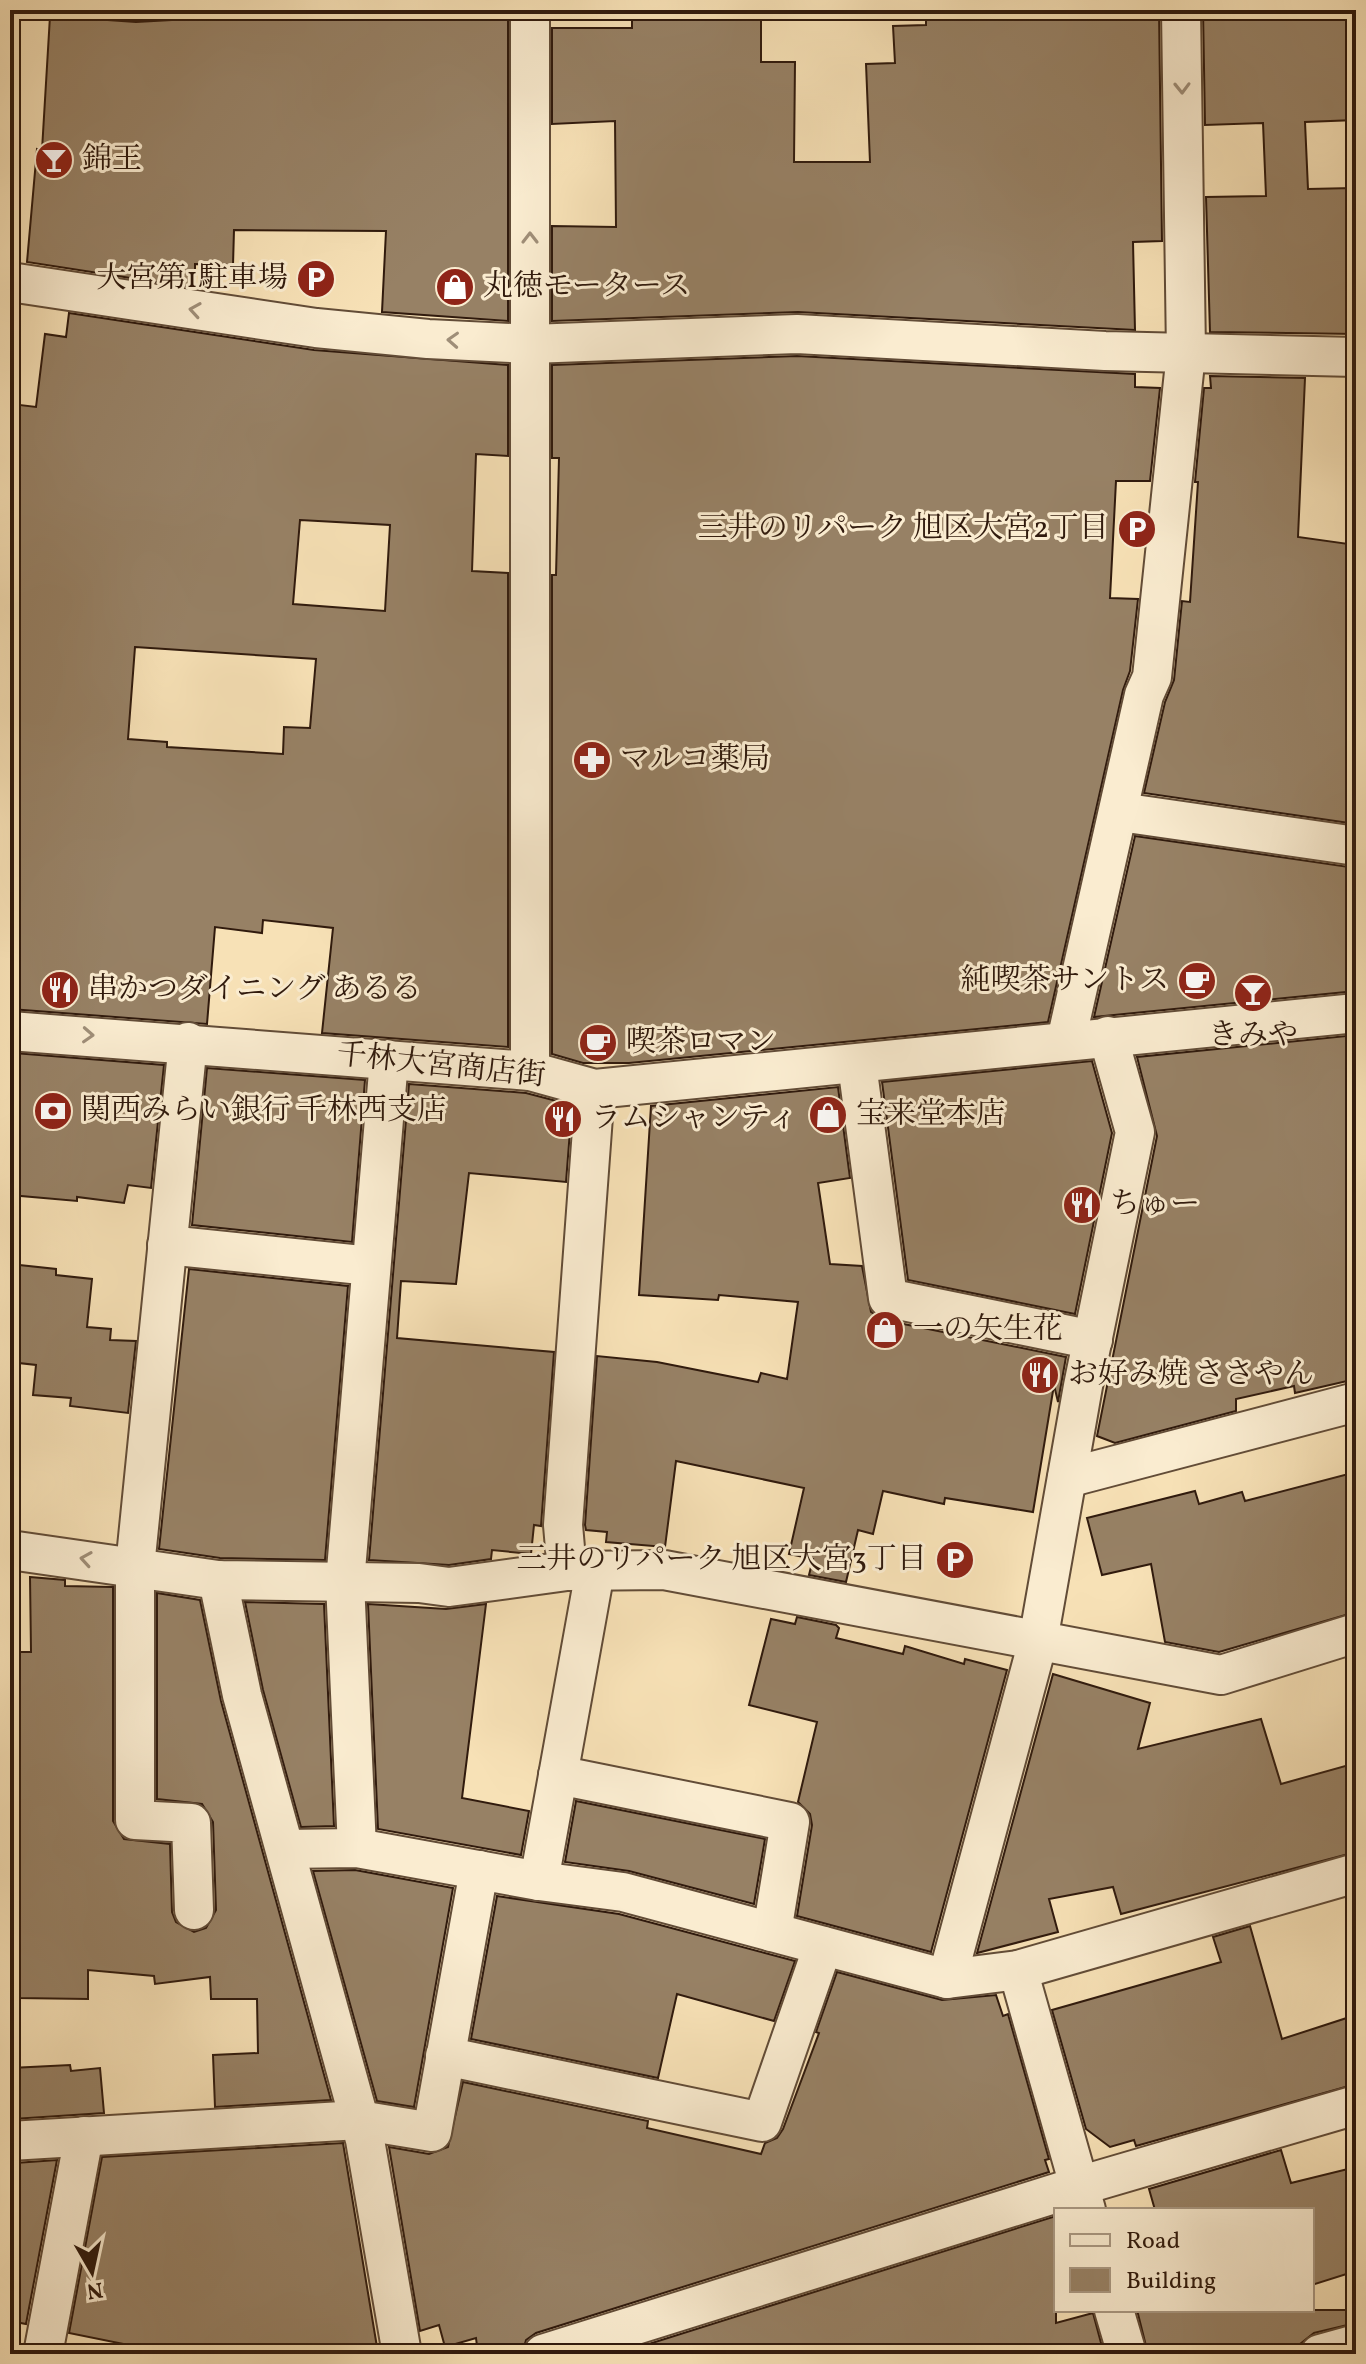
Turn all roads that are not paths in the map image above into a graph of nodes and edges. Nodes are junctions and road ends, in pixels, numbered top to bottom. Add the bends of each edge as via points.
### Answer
1 (530, 10) edge
2 (1181, 10) edge
3 (10, 282) edge
4 (531, 344) junction
5 (1186, 353) junction
6 (1356, 357) edge
7 (1120, 812) junction
8 (1356, 846) edge
9 (1356, 1013) edge
10 (10, 1031) edge
11 (1108, 1036) junction
12 (1066, 1041) junction
13 (188, 1042) junction
14 (389, 1060) junction
15 (857, 1064) junction
16 (530, 1071) junction
17 (595, 1089) junction
18 (167, 1245) junction
19 (371, 1266) junction
20 (1093, 1340) junction
21 (1356, 1402) edge
22 (1067, 1478) junction
23 (10, 1550) edge
24 (135, 1567) junction
25 (581, 1571) junction
26 (218, 1580) junction
27 (345, 1582) junction
28 (1356, 1633) edge
29 (1038, 1641) junction
30 (558, 1775) junction
31 (357, 1848) junction
32 (286, 1849) junction
33 (479, 1870) junction
34 (1356, 1873) edge
35 (539, 1881) junction
36 (194, 1910) dead end
37 (772, 1932) junction
38 (823, 1946) junction
39 (1018, 1970) junction
40 (947, 1979) junction
41 (445, 2056) junction
42 (1356, 2105) edge
43 (359, 2120) junction
44 (84, 2136) junction
45 (10, 2141) edge
46 (1082, 2198) edge
47 (1115, 2312) edge
48 (1356, 2344) edge
49 (43, 2354) edge
50 (402, 2354) edge
51 (543, 2354) edge
52 (1127, 2354) edge
53 (1320, 2354) edge

4 -> 1 street
2 -> 5 street
4 -> 3 street via 316,328
4 - 5 street via 797,334
4 - 16 street
5 - 6 street
5 - 7 street via 1152,677
7 - 8 street
7 - 12 street
9 - 11 street, 千林大宮商店街
10 -> 13 street, 千林大宮商店街
11 - 12 street, 千林大宮商店街
11 - 20 street via 1135,1132
12 - 15 street, 千林大宮商店街
13 - 14 street, 千林大宮商店街
13 - 18 street
14 - 16 street, 千林大宮商店街
14 - 19 street
15 - 17 street, 千林大宮商店街
15 - 20 street via 888,1298
16 - 17 street, 千林大宮商店街
17 - 25 street via 563,1525
18 - 19 street
18 - 24 street
19 - 27 street
20 - 22 street
21 - 22 street
22 - 29 street
24 -> 23 street
24 - 26 street
24 - 36 street via 135,1820 191,1823
25 - 27 street via 449,1587
25 - 29 street via 664,1570
25 - 30 street
26 - 27 street
26 - 32 street via 242,1695
27 - 31 street
28 - 29 street via 1221,1675
29 - 40 street
30 - 35 street
30 - 37 street via 790,1822
31 - 32 street
31 - 33 street
32 - 43 street
33 - 35 street
33 - 41 street
34 - 39 street
35 - 37 street via 623,1892
37 - 38 street
38 - 40 street
38 - 41 street via 762,2122
39 - 40 street
39 - 46 street
41 - 43 street via 432,2132
42 - 46 street
43 - 44 street
43 - 50 street
44 - 45 street
44 - 49 street
46 - 51 street
47 - 52 street
48 - 53 street

